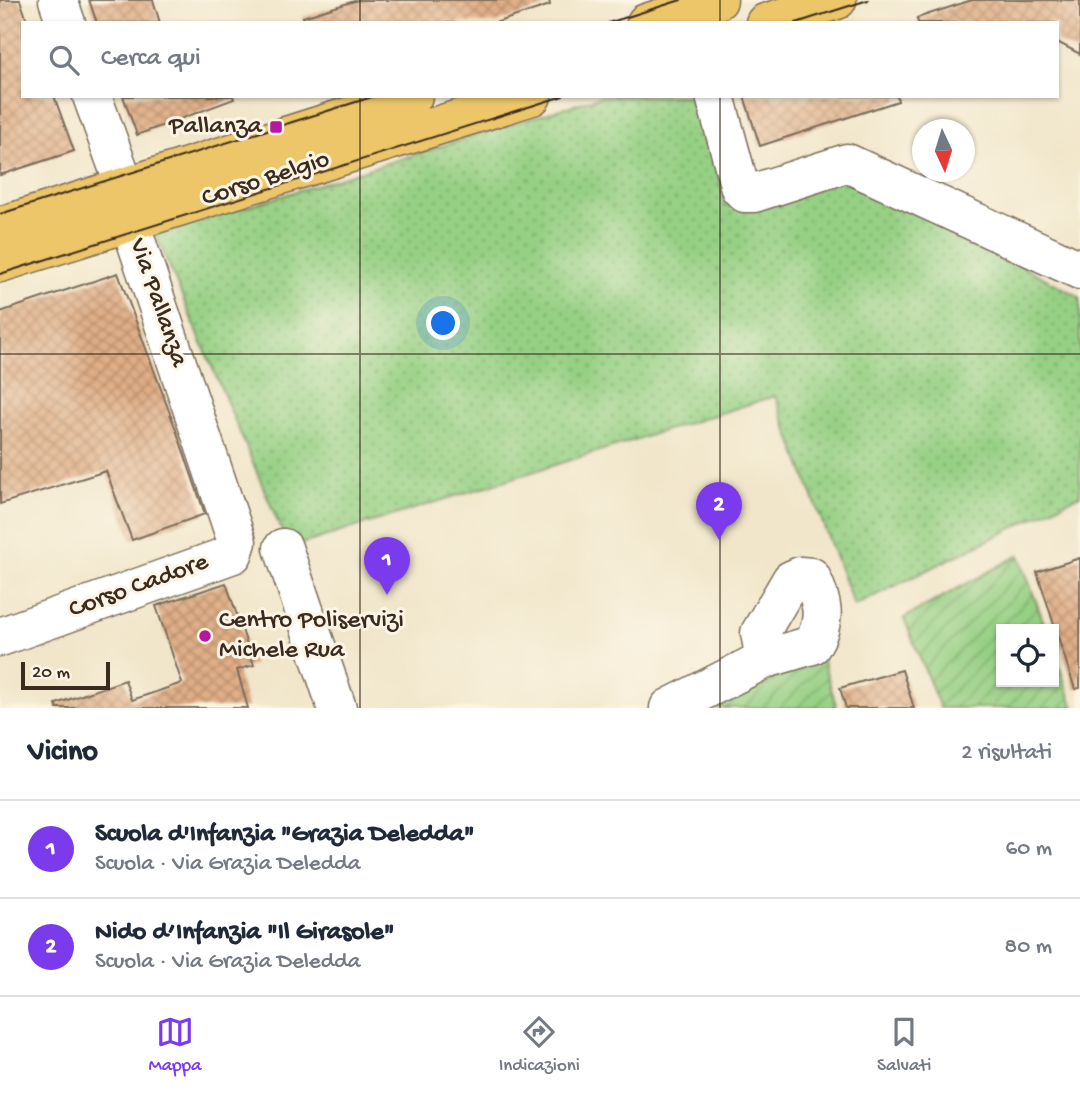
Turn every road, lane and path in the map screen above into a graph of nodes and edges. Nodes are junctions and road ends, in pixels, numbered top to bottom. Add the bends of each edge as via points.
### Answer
1 (58, 0) edge
2 (718, 0) edge
3 (837, 0) edge
4 (65, 21) edge
5 (652, 21) edge
6 (771, 21) edge
7 (93, 98) edge
8 (408, 98) edge
9 (525, 98) edge
10 (716, 98) edge
11 (128, 205) junction
12 (0, 226) edge
13 (0, 263) edge
14 (1080, 270) edge
15 (227, 508) joint
16 (283, 548) dead end
17 (0, 637) edge
18 (765, 659) dead end
19 (337, 708) edge
20 (669, 708) edge

1 - 4 street
2 - 5 main road
3 - 6 main road
7 - 11 street, Via Pallanza
8 - 11 main road, Corso Belgio
9 - 11 main road, Corso Belgio
10 - 14 street via 745,194 847,163
11 - 12 main road, Corso Belgio
11 - 13 main road, Corso Belgio
11 - 15 street, Via Pallanza
15 - 17 street, Corso Cadore via 237,542 233,554
16 - 19 street
18 - 20 street

